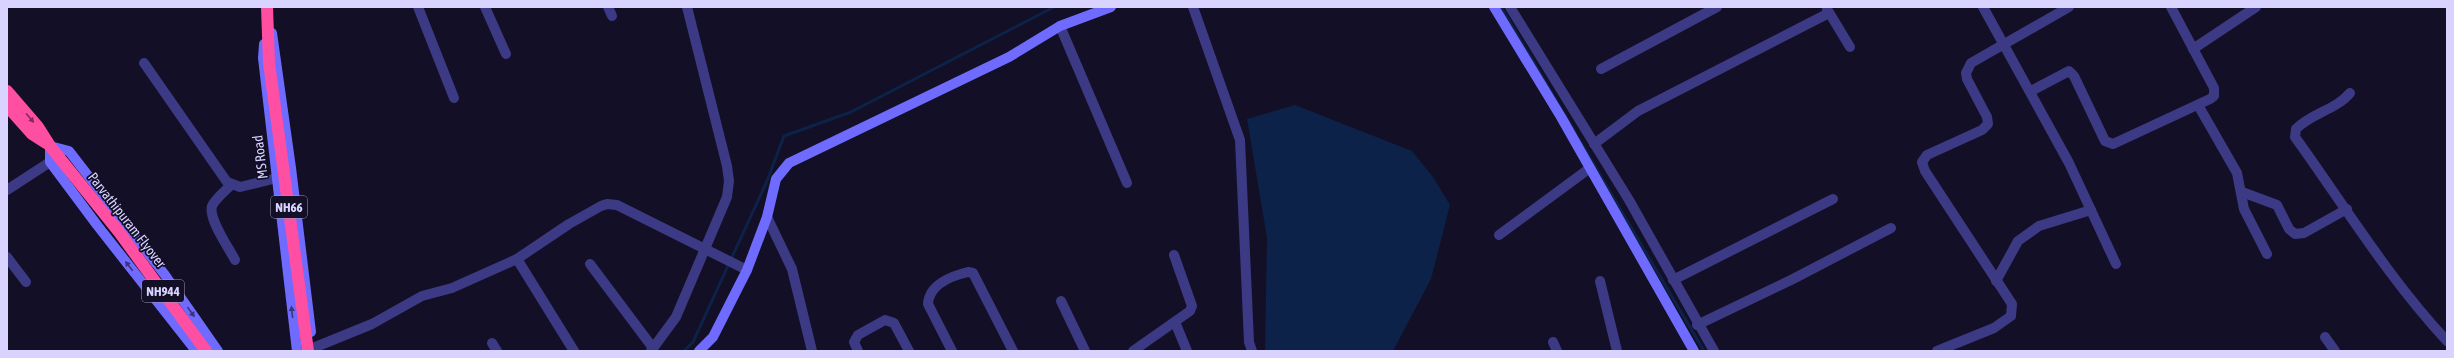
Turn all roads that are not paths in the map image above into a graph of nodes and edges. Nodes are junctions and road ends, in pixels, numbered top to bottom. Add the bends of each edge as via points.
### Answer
1 (267, 7) edge
2 (418, 7) edge
3 (485, 7) edge
4 (687, 7) edge
5 (1111, 7) edge
6 (1193, 7) edge
7 (1494, 7) edge
8 (1510, 7) edge
9 (1717, 7) edge
10 (1983, 7) edge
11 (2069, 7) edge
12 (2171, 7) edge
13 (2256, 7) edge
14 (1827, 10) edge
15 (1060, 26) junction
16 (2005, 43) junction
17 (1850, 47) dead end
18 (2193, 49) junction
19 (506, 54) dead end
20 (144, 63) dead end
21 (1601, 69) dead end
22 (7, 91) edge
23 (2031, 91) junction
24 (2350, 93) dead end
25 (454, 98) dead end
26 (2198, 105) junction
27 (7, 106) edge
28 (1594, 144) junction
29 (50, 146) junction
30 (50, 162) junction
31 (1590, 168) junction
32 (277, 178) junction
33 (1127, 183) dead end
34 (231, 185) junction
35 (7, 190) edge
36 (2242, 192) junction
37 (1833, 199) dead end
38 (2347, 209) junction
39 (2091, 210) junction
40 (767, 217) junction
41 (1891, 228) dead end
42 (1499, 235) dead end
43 (705, 249) junction
44 (2267, 254) dead end
45 (1174, 255) dead end
46 (7, 256) edge
47 (517, 259) junction
48 (235, 260) dead end
49 (590, 264) dead end
50 (2116, 264) dead end
51 (747, 270) junction
52 (1673, 280) junction
53 (1600, 281) dead end
54 (1996, 281) junction
55 (26, 282) dead end
56 (1061, 301) dead end
57 (1175, 322) junction
58 (1698, 324) junction
59 (2325, 337) dead end
60 (2447, 340) edge
61 (1149, 346) edge
62 (1958, 347) edge
63 (312, 350) edge
64 (652, 350) edge
65 (196, 351) edge
66 (206, 351) edge
67 (218, 351) edge
68 (296, 351) edge
69 (574, 351) edge
70 (699, 351) edge
71 (812, 351) edge
72 (858, 351) edge
73 (909, 351) edge
74 (952, 351) edge
75 (1013, 351) edge
76 (1085, 351) edge
77 (1133, 351) edge
78 (1187, 351) edge
79 (1252, 351) edge
80 (1617, 351) edge
81 (1694, 351) edge
82 (1714, 351) edge
83 (1937, 351) edge
84 (2335, 351) edge

1 - 32 street, MS Road via 263,58
1 - 63 street via 289,153
1 - 63 highway, NH66 via 269,63
2 - 25 street
3 - 19 street
4 - 43 street via 729,181 727,197
5 - 15 street
6 - 79 street via 1240,140 1249,342
7 - 31 street
8 - 28 street
9 - 21 street
10 - 16 street
11 - 16 street
12 - 18 street
13 - 18 street
14 - 17 street
14 - 28 street via 1638,111
15 - 33 street
15 - 40 street via 1009,57 789,163 776,179
16 - 23 street
16 - 54 street via 1976,59 1966,73 1988,124 1982,130 1927,155 1922,162 1925,171
18 - 26 street via 2214,88 2214,96
20 - 34 street
22 -> 29 highway, NH944 via 38,127
23 - 26 street via 2069,71 2108,144 2117,143
23 - 39 street
24 - 38 street via 2340,103 2306,120 2294,133
26 - 36 street via 2238,173
27 - 29 highway, NH944 via 32,134
28 - 52 street via 1629,200
29 - 30 street
29 - 66 highway, Parvathipuram Flyover / NH944 via 119,232
29 -> 67 street via 69,152 164,275
30 - 35 street
65 -> 30 street
31 - 42 street
31 - 81 street
32 - 34 street via 240,187
68 -> 32 street, MS Road
34 - 48 street via 213,204 211,211
36 - 38 street via 2277,205 2289,229 2295,234 2304,233
36 - 44 street via 2244,210
37 - 52 street
38 - 60 street via 2422,313
39 - 50 street
39 - 54 street via 2039,226 2018,242
40 - 51 street
40 - 71 street via 792,269
41 - 58 street via 1793,279
43 - 47 street via 617,205 607,204 569,224
43 - 51 street
43 - 64 street via 676,317
45 - 57 street via 1192,306 1187,315
46 - 55 street
47 - 63 street via 452,288 422,296 372,324
47 - 69 street
49 - 64 street
51 - 70 street via 713,337
52 - 58 street
53 - 80 street
54 - 62 street via 2012,304 2011,316
56 - 76 street
57 - 61 street
57 - 78 street
58 - 82 street
59 - 84 street
61 - 77 street
62 - 83 street
72 - 73 street via 854,342 858,335 885,320 894,322
74 - 75 street via 928,304 928,295 942,283 968,272 972,273

